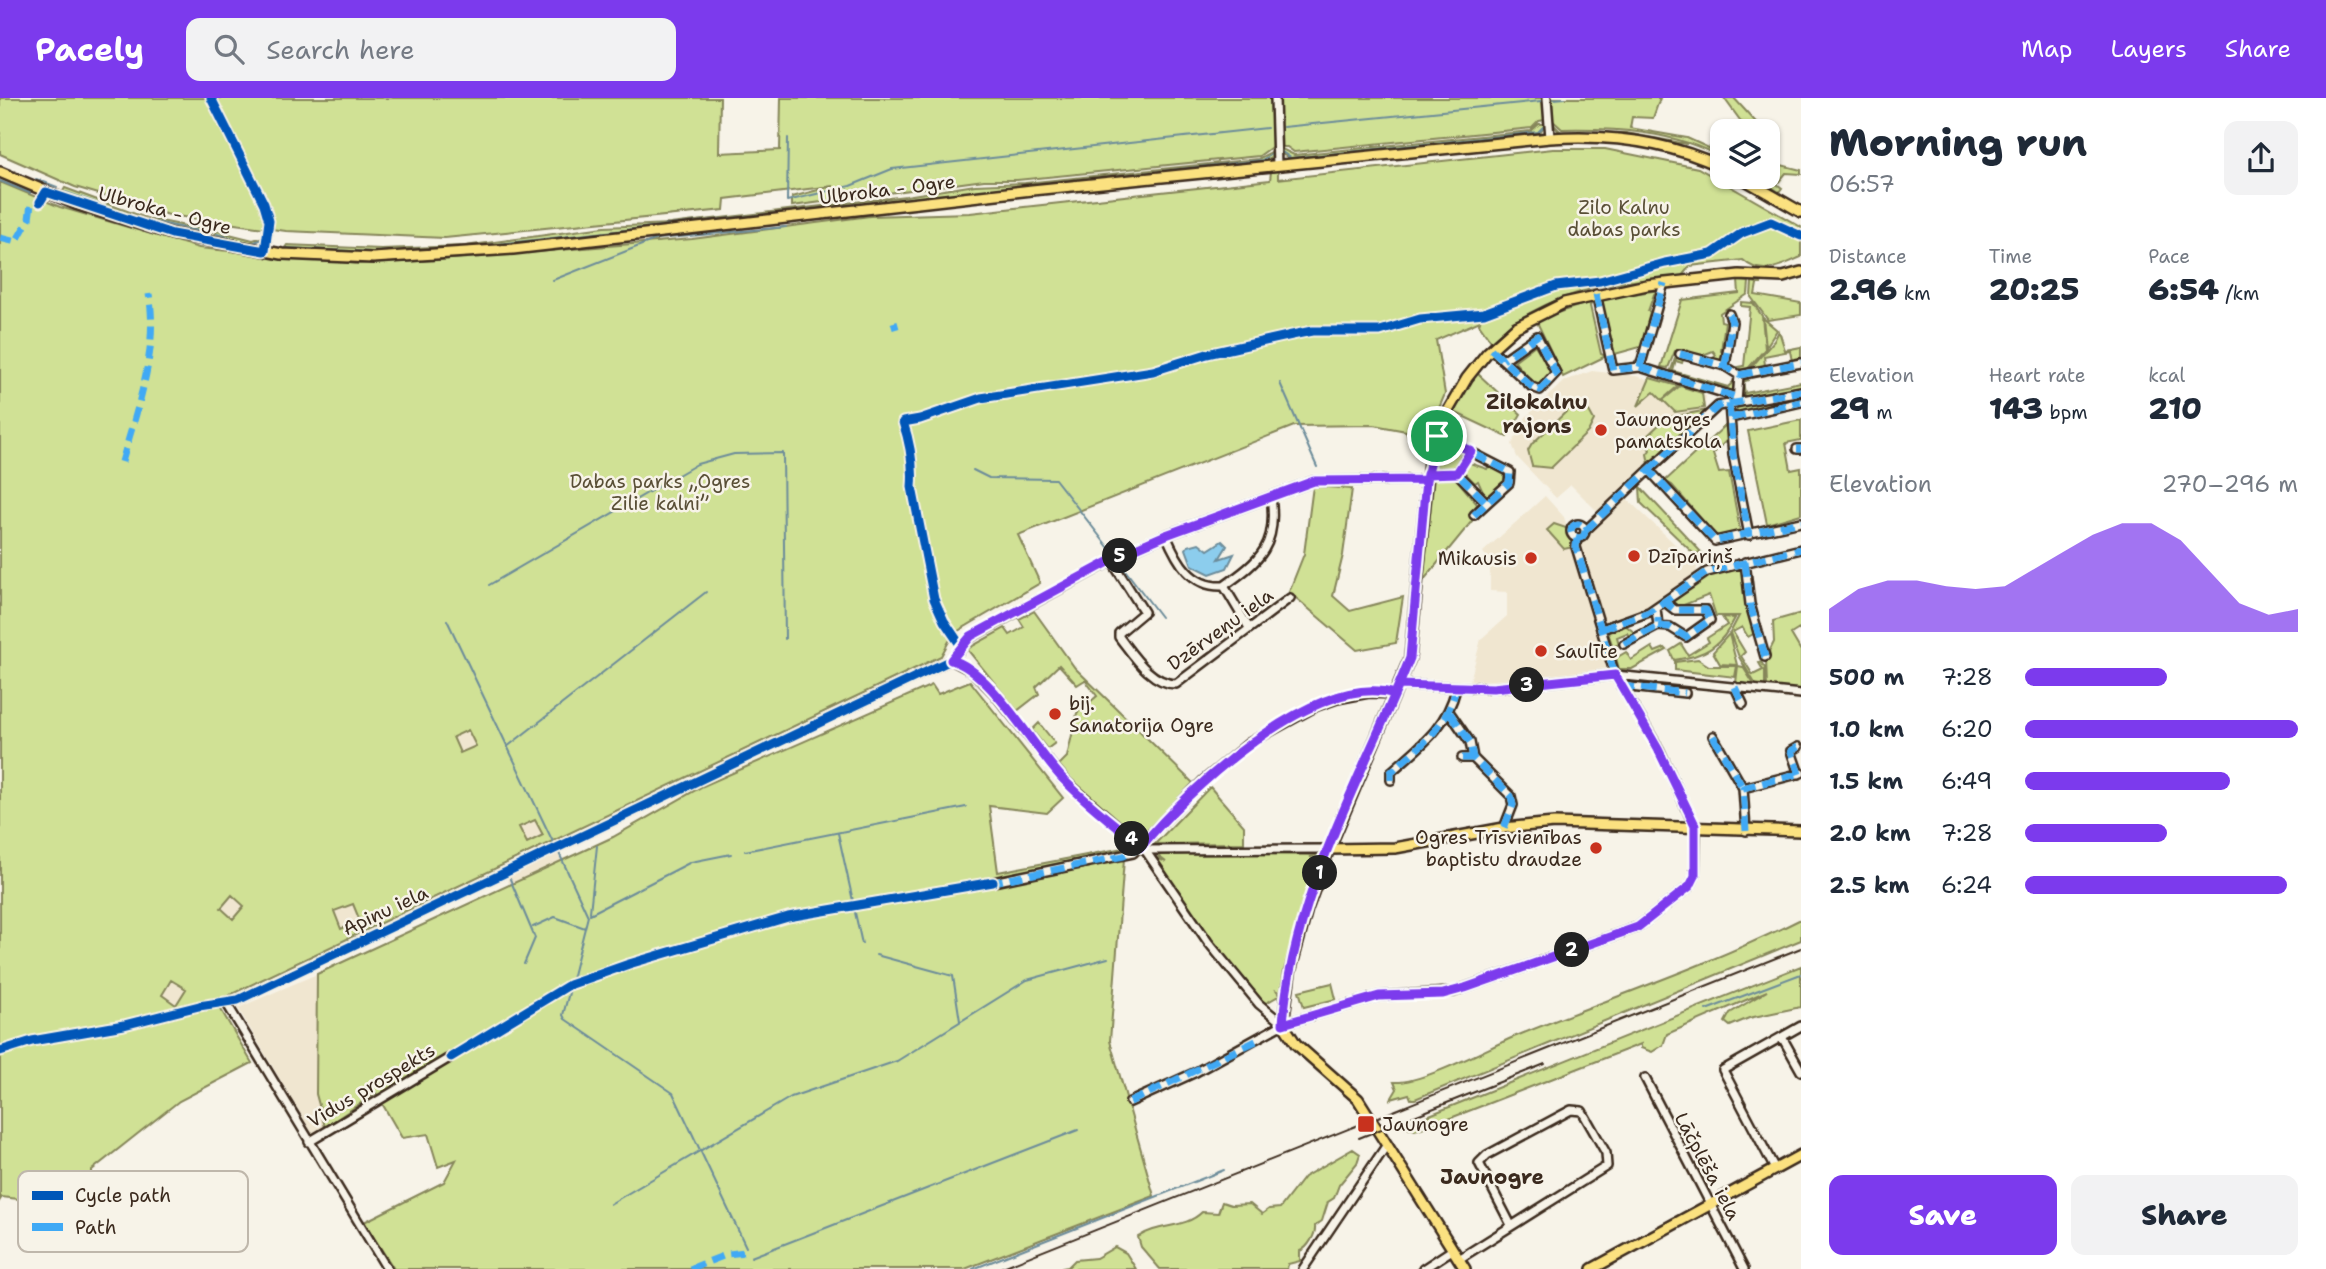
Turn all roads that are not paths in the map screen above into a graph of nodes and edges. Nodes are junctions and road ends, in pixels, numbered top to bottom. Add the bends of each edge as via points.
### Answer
1 (211, 98) edge
2 (1275, 98) edge
3 (1547, 98) edge
4 (1550, 138) junction
5 (1710, 162) edge
6 (1277, 165) junction
7 (0, 172) edge
8 (1760, 189) edge
9 (1790, 207) junction
10 (1801, 212) edge
11 (1801, 217) edge
12 (265, 251) junction
13 (1801, 265) edge
14 (1801, 272) edge
15 (1771, 278) junction
16 (1664, 283) junction
17 (1596, 294) junction
18 (1729, 314) dead end
19 (1491, 349) junction
20 (1680, 354) dead end
21 (1503, 360) junction
22 (1801, 363) edge
23 (1725, 366) junction
24 (1640, 367) junction
25 (1739, 375) junction
26 (1801, 391) edge
27 (1734, 401) junction
28 (1801, 402) edge
29 (1731, 418) junction
30 (1437, 436) junction
31 (1471, 451) junction
32 (1649, 470) junction
33 (1457, 473) junction
34 (1426, 477) junction
35 (1271, 497) junction
36 (1487, 503) junction
37 (1474, 515) dead end
38 (1801, 522) edge
39 (1586, 531) junction
40 (1166, 535) junction
41 (1749, 535) junction
42 (1577, 543) junction
43 (1801, 549) edge
44 (1111, 560) junction
45 (1745, 562) junction
46 (1224, 586) junction
47 (1290, 597) dead end
48 (1665, 602) junction
49 (1656, 608) junction
50 (1658, 626) junction
51 (1249, 628) junction
52 (1602, 629) junction
53 (1624, 644) dead end
54 (1765, 657) dead end
55 (951, 660) junction
56 (1615, 675) junction
57 (1621, 686) junction
58 (1735, 687) junction
59 (1397, 690) junction
60 (1456, 690) junction
61 (1685, 693) dead end
62 (1801, 694) edge
63 (1743, 704) dead end
64 (1450, 713) junction
65 (1713, 736) dead end
66 (1798, 747) dead end
67 (1462, 758) dead end
68 (1473, 758) junction
69 (1800, 774) edge
70 (1391, 780) dead end
71 (1743, 788) junction
72 (1504, 828) junction
73 (1696, 830) junction
74 (1746, 831) junction
75 (1801, 831) edge
76 (1143, 848) junction
77 (1329, 849) junction
78 (993, 882) dead end
79 (227, 1004) junction
80 (136, 1022) dead end
81 (1283, 1024) junction
82 (1801, 1026) edge
83 (1782, 1037) junction
84 (451, 1057) dead end
85 (1801, 1071) edge
86 (1645, 1078) dead end
87 (1130, 1102) dead end
88 (309, 1142) junction
89 (1386, 1146) junction
90 (1801, 1155) edge
91 (1775, 1169) junction
92 (1710, 1204) junction
93 (1511, 1225) junction
94 (1452, 1250) junction
95 (1458, 1259) junction
96 (1606, 1266) edge
97 (387, 1269) edge
98 (1303, 1269) edge
99 (1423, 1269) edge
100 (1465, 1269) edge
101 (1592, 1269) edge
102 (1744, 1269) edge

1 - 12 street via 264,204 269,229
2 - 6 street
3 - 4 street
4 - 5 main road, Ulbroka - Ogre via 1600,136 1647,142
4 - 6 main road, Ulbroka - Ogre
6 - 12 main road, Ulbroka - Ogre via 455,254 370,258
7 - 12 main road, Ulbroka - Ogre via 172,234
8 - 9 main road
9 - 10 main road
9 - 11 main road
13 - 15 main road
14 - 15 main road
15 - 16 main road via 1739,275
16 - 17 main road
16 - 24 street
17 - 19 main road via 1534,316
17 - 24 street via 1611,368
18 - 23 street
19 - 21 street
19 - 30 main road via 1459,389
20 - 23 street
21 - 21 street via 1537,336 1556,373 1540,390
22 - 25 street
23 - 25 street
24 - 27 street
25 - 27 street
26 - 27 street
27 - 29 street
27 - 32 street via 1718,406
28 - 29 street
29 - 41 street via 1733,455
30 - 31 street
30 - 34 main road
31 - 33 street
31 - 36 street via 1510,472 1509,483
32 - 39 street
32 - 41 street via 1713,540
33 - 34 street
33 - 36 street
34 - 35 street via 1319,480
34 - 59 main road via 1412,647
35 - 40 street
35 - 46 street via 1273,530 1268,544 1247,570
36 - 37 street
38 - 41 street
39 - 42 street
39 - 42 street via 1578,524 1569,526
40 - 44 street
40 - 46 street via 1187,573 1205,584
42 - 52 street
43 - 45 street
44 - 51 street, Dzērveņu iela via 1144,612 1119,637 1142,666 1168,684 1177,684
44 - 55 street via 971,636
45 - 48 street via 1707,572
45 - 54 street via 1750,604
46 - 51 street
47 - 51 street, Dzērveņu iela
48 - 49 street
48 - 50 street via 1675,610 1706,610 1710,620 1686,637
49 - 50 street
49 - 52 street
50 - 53 street
52 - 56 street
55 - 76 street via 980,678 1062,778
55 - 79 street, Apiņu iela
56 - 57 street
56 - 58 street
56 - 60 street
57 - 61 street
57 - 73 street via 1658,749
58 - 62 street
58 - 63 street
59 - 60 street
59 - 76 street via 1336,699 1249,743 1203,781
59 - 77 main road
60 - 64 street
64 - 68 street via 1470,742
64 - 70 street via 1391,772
65 - 71 street
66 - 69 street via 1791,751
67 - 68 street
68 - 72 street via 1511,796 1513,805
69 - 71 street
71 - 74 street
72 - 73 main road via 1597,823
72 - 77 main road via 1395,848
73 - 74 main road
73 - 81 street via 1695,876 1690,886 1638,927 1453,992 1379,996
74 - 75 main road
76 - 77 street
76 - 78 street via 1124,856
76 - 81 street via 1208,942 1259,1004
77 - 81 main road via 1297,941
79 - 80 street, Apiņu iela
79 - 88 street
81 - 87 street
81 - 89 main road via 1294,1042 1350,1091
82 - 83 street
83 - 85 street
83 - 91 street via 1723,1070
84 - 88 street, Vidus prospekts
86 - 92 street, Lāčplēša iela
88 - 97 street
89 - 94 main road
89 - 98 street
90 - 91 main road
91 - 92 main road
92 - 96 main road
92 - 102 street, Lāčplēša iela
93 - 93 street via 1607,1166 1606,1153 1582,1111 1479,1163
93 - 95 street
94 - 95 main road
94 - 99 street
95 - 100 main road
96 - 101 main road

